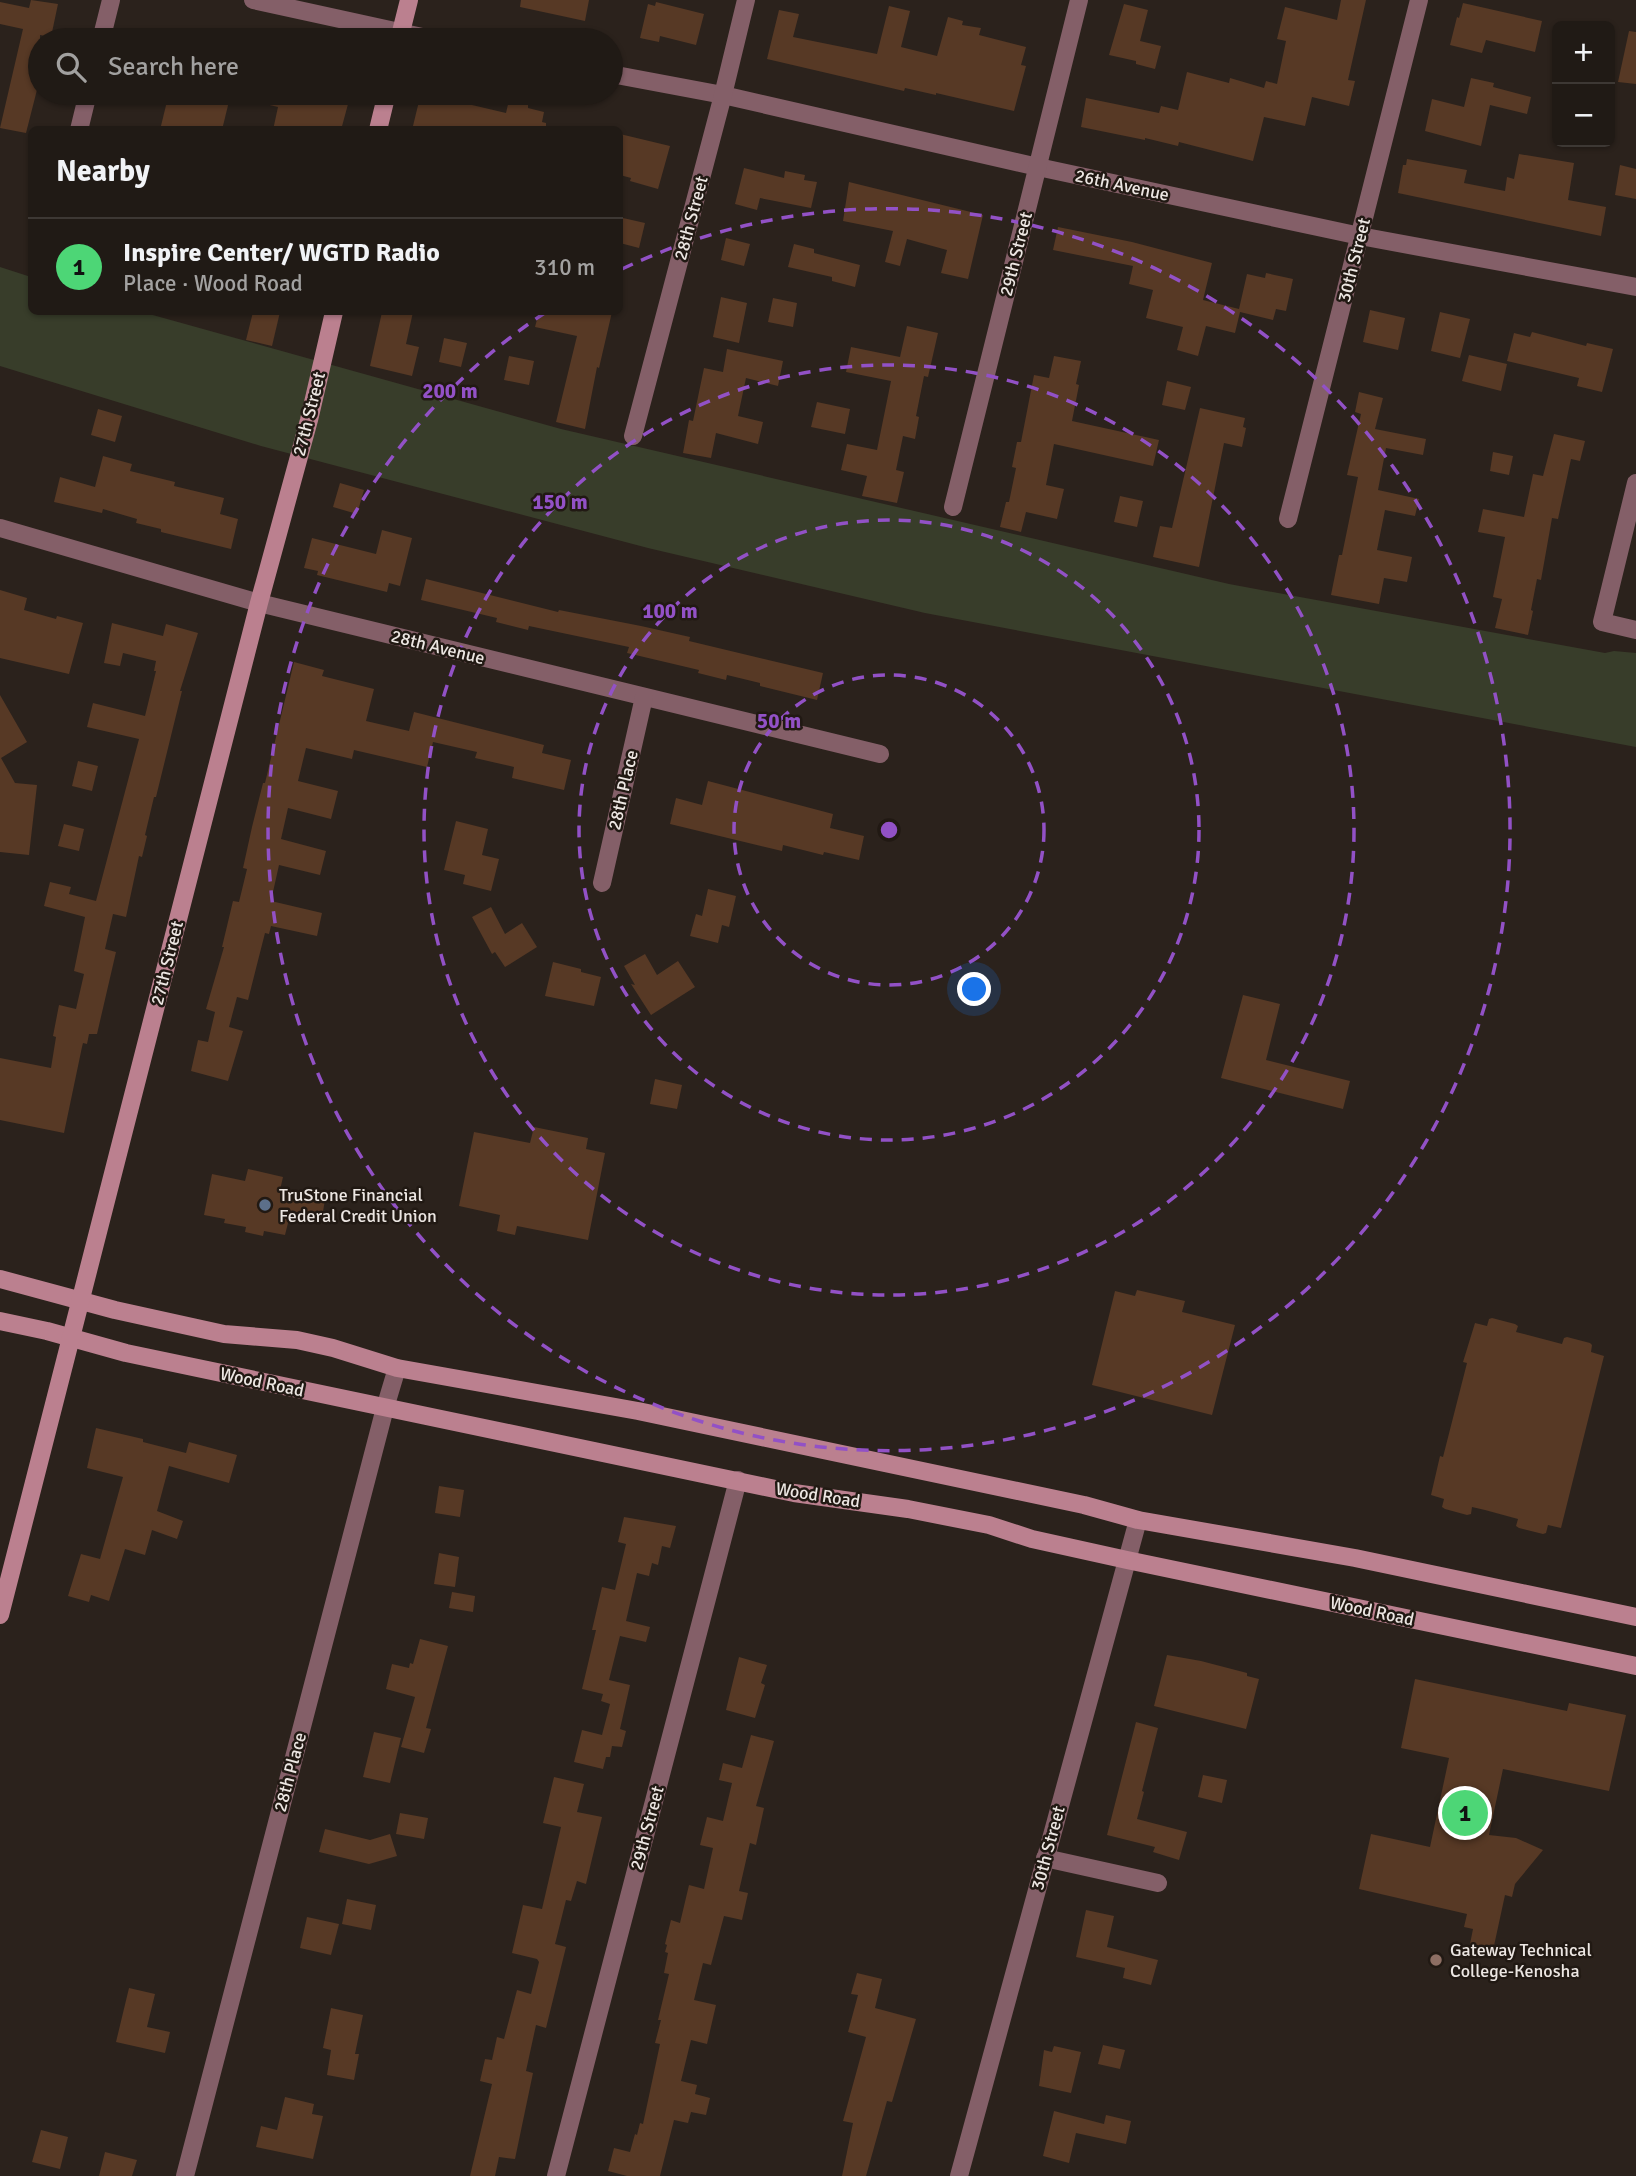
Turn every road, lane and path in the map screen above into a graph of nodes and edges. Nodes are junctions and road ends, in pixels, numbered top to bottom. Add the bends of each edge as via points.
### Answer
1 (111, 0) edge
2 (253, 0) edge
3 (409, 0) edge
4 (746, 0) edge
5 (1079, 0) edge
6 (1419, 0) edge
7 (104, 28) edge
8 (364, 28) edge
9 (402, 28) edge
10 (623, 76) edge
11 (723, 95) junction
12 (85, 105) edge
13 (384, 105) edge
14 (80, 126) edge
15 (379, 126) edge
16 (1038, 167) junction
17 (1360, 236) junction
18 (1636, 287) edge
19 (333, 315) edge
20 (633, 436) dead end
21 (1636, 483) edge
22 (953, 507) dead end
23 (1288, 519) dead end
24 (0, 528) edge
25 (259, 603) junction
26 (1636, 630) edge
27 (644, 697) junction
28 (880, 754) dead end
29 (602, 883) dead end
30 (0, 1279) edge
31 (80, 1300) junction
32 (0, 1321) edge
33 (71, 1337) junction
34 (397, 1368) junction
35 (385, 1408) junction
36 (738, 1480) junction
37 (1138, 1520) junction
38 (1127, 1560) junction
39 (0, 1615) edge
40 (1636, 1617) edge
41 (1636, 1667) edge
42 (1045, 1858) junction
43 (1158, 1883) dead end
44 (185, 2176) edge
45 (556, 2176) edge
46 (959, 2176) edge

1 - 7 street
2 - 8 street
3 - 9 street
4 - 11 street, 28th Street
5 - 16 street, 29th Street
6 - 17 street, 30th Street
10 - 11 street, 26th Avenue
11 - 16 street, 26th Avenue
11 - 20 street, 28th Street
12 - 14 street
13 - 15 street
16 - 17 street, 26th Avenue
16 - 22 street, 29th Street
17 - 18 street, 26th Avenue
17 - 23 street, 30th Street
19 - 25 street, 27th Street
21 - 26 street via 1602,622
24 - 25 street, 28th Avenue
25 - 27 street, 28th Avenue
25 - 31 street, 27th Street
27 - 28 street, 28th Avenue
27 - 29 street, 28th Place
30 - 31 street
31 - 33 street, 27th Street
31 - 34 street via 224,1335 297,1340
32 - 33 street, Wood Road
33 - 35 street, Wood Road
33 - 39 street, 27th Street
34 - 35 street, 28th Place
34 - 37 street via 651,1414
35 - 36 street, Wood Road
35 - 44 street, 28th Place
36 - 38 street, Wood Road via 989,1525
36 - 45 street, 29th Street
37 - 38 street, 30th Street
37 - 40 street via 1355,1558
38 - 41 street, Wood Road
38 - 42 street, 30th Street
42 - 43 street
42 - 46 street, 30th Street

